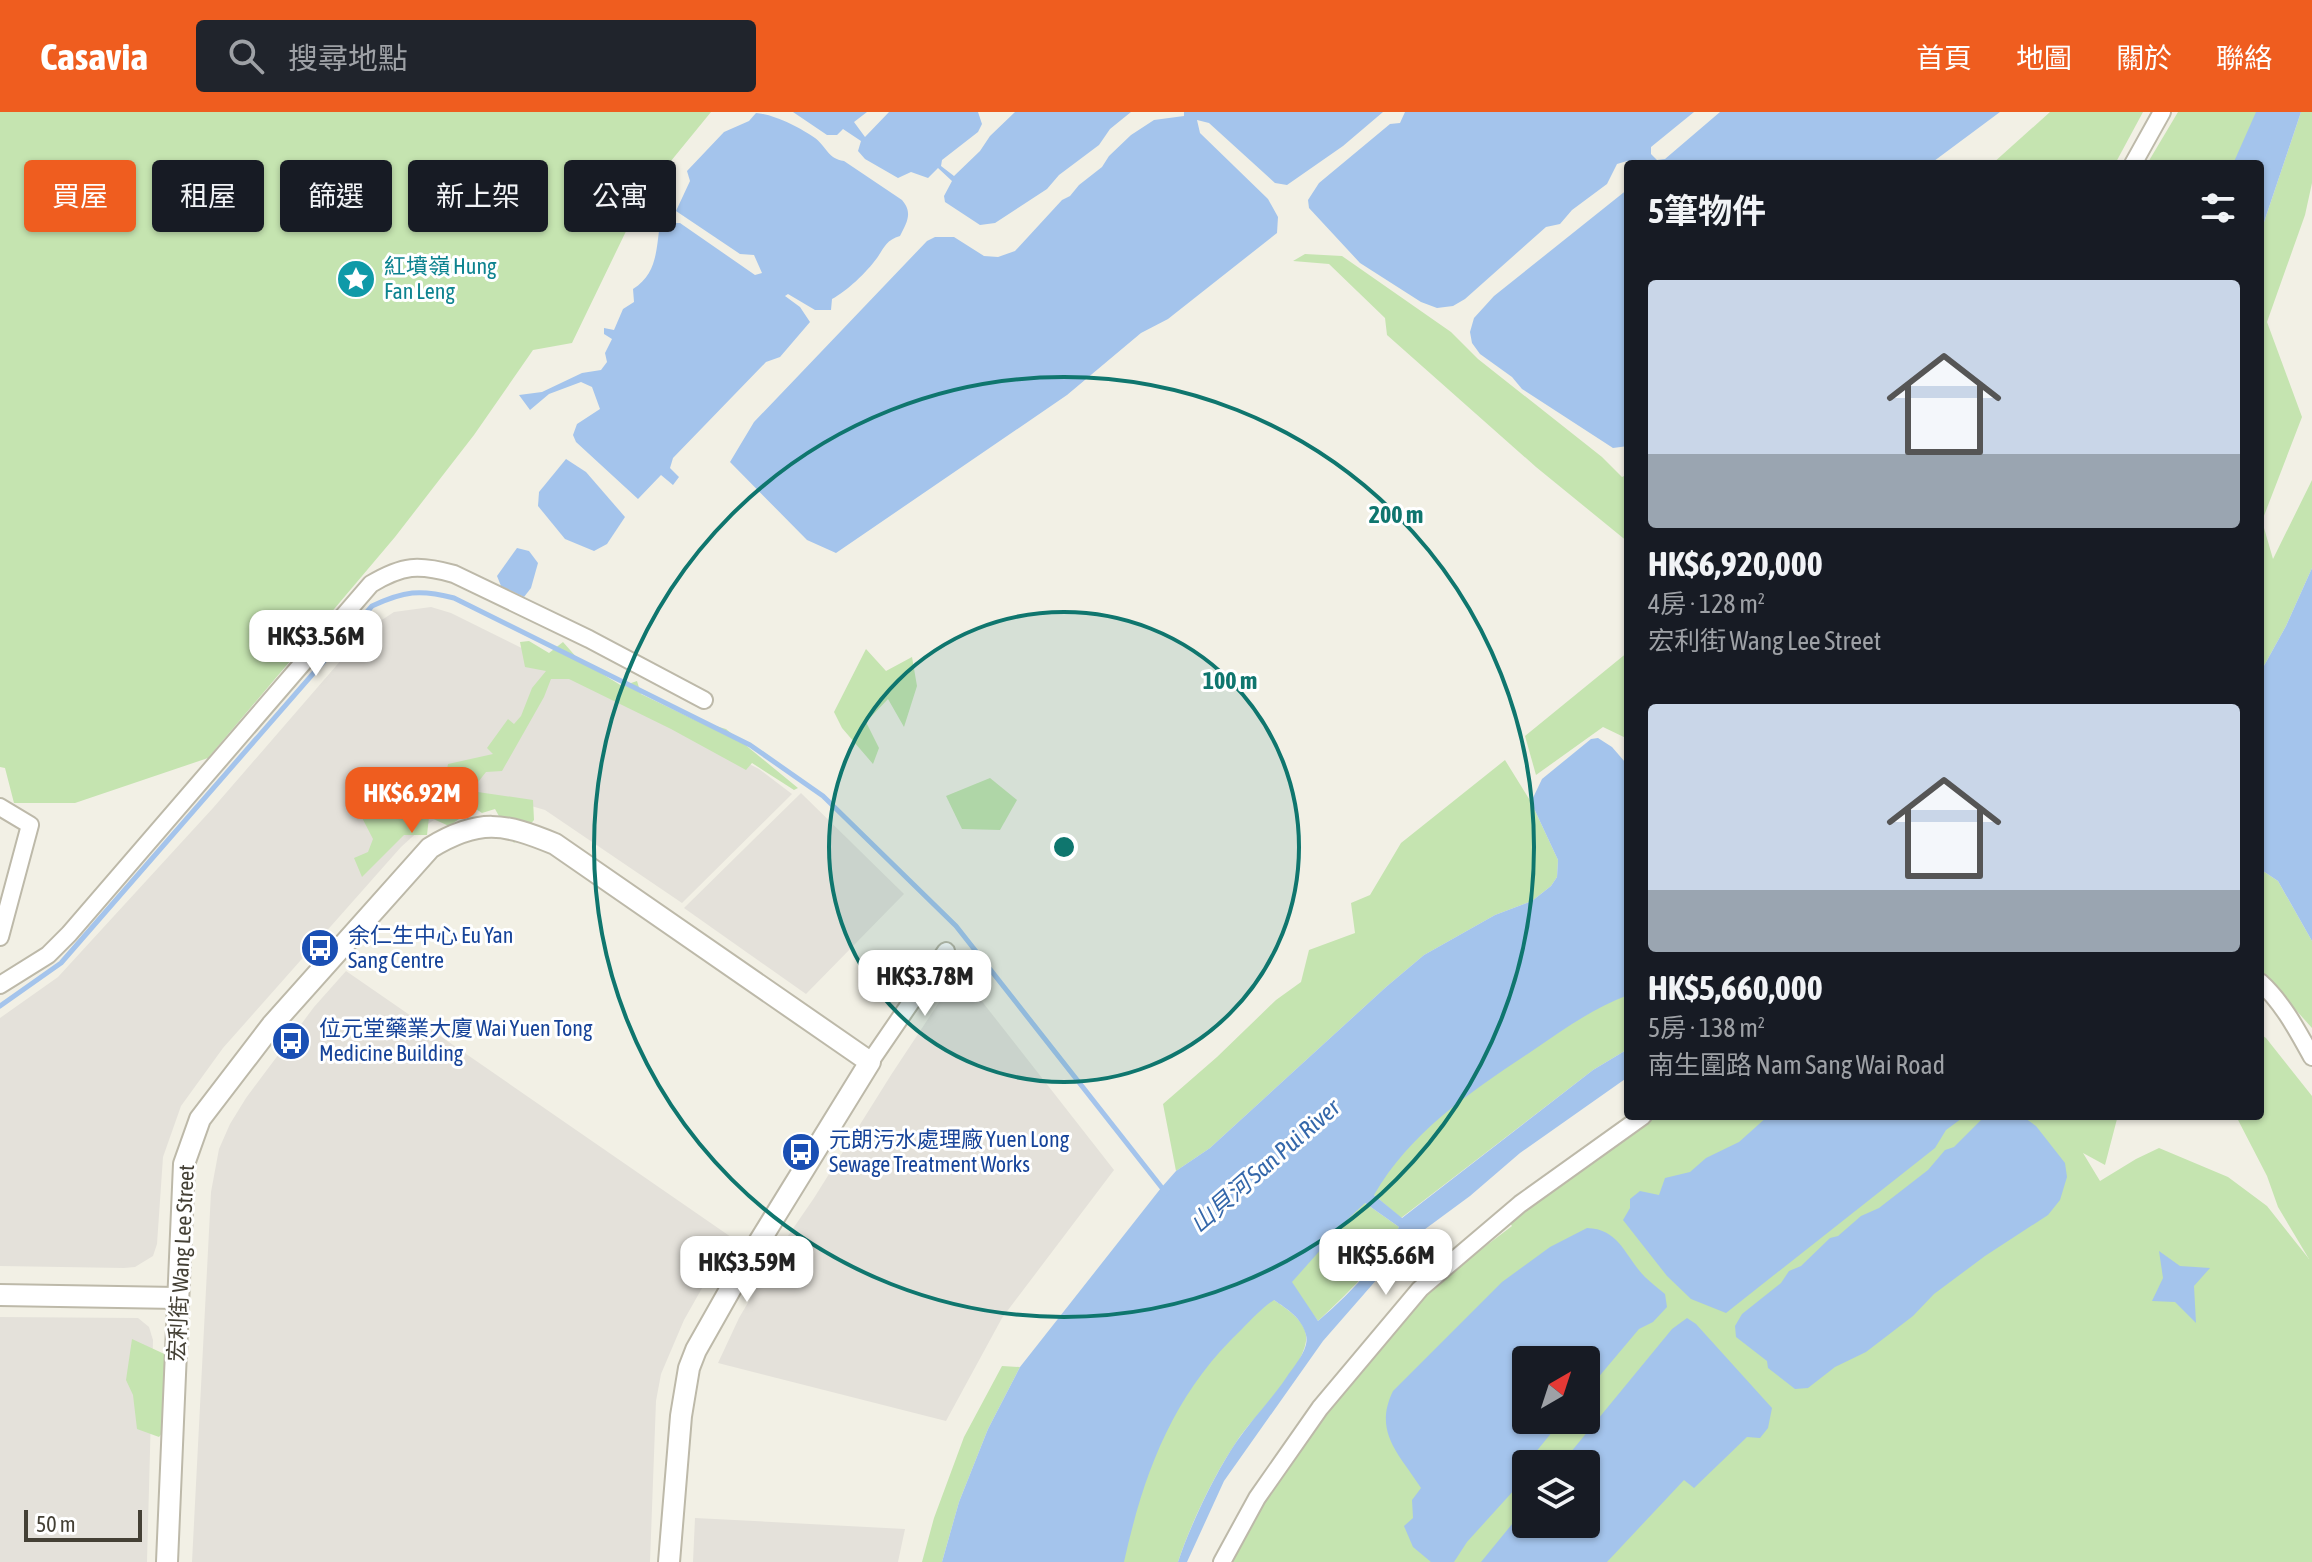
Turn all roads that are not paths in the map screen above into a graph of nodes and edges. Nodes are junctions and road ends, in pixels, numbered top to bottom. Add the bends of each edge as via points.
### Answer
1 (2162, 112) edge
2 (2135, 160) edge
3 (704, 700) dead end
4 (0, 807) edge
5 (0, 937) edge
6 (946, 951) dead end
7 (0, 985) edge
8 (2264, 985) edge
9 (2312, 1057) edge
10 (870, 1062) junction
11 (1637, 1120) edge
12 (0, 1295) edge
13 (177, 1298) junction
14 (167, 1562) edge
15 (669, 1562) edge
16 (1222, 1562) edge

1 - 2 street
3 - 7 street via 454,574 400,568 371,584 69,934 48,955
4 - 5 street via 30,825
6 - 10 street
8 - 9 street
10 - 13 street, 宏利街 Wang Lee Street via 555,844 502,826 453,834 414,864 272,1025 200,1119 184,1164
10 - 15 street via 696,1350 681,1416
11 - 16 street via 1520,1204 1420,1289 1320,1408 1257,1498
12 - 13 street
13 - 14 street, 宏利街 Wang Lee Street

